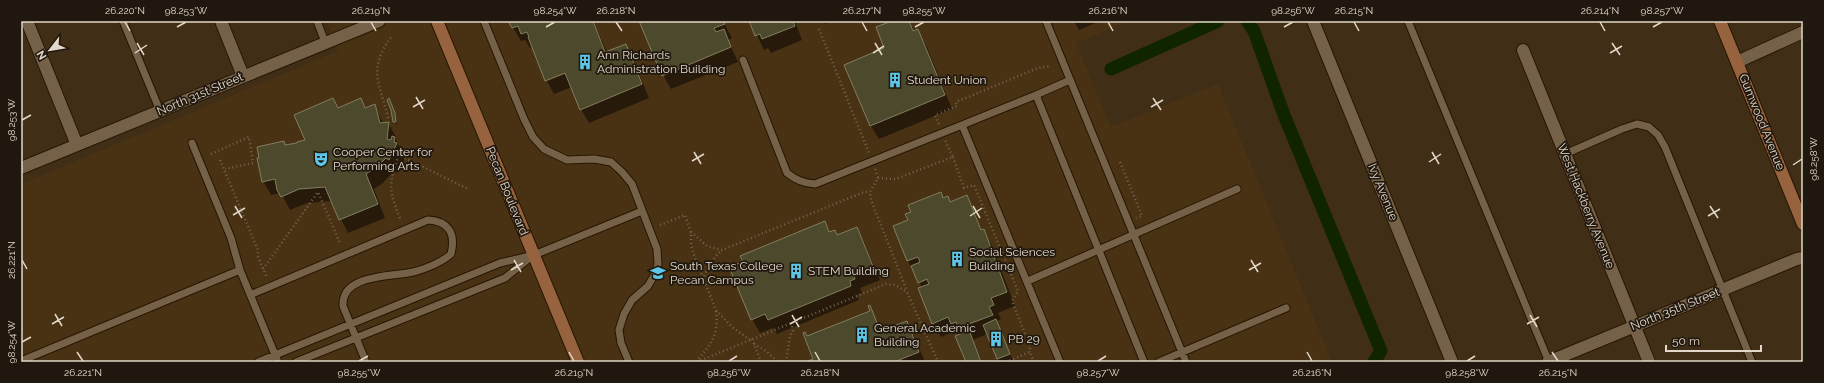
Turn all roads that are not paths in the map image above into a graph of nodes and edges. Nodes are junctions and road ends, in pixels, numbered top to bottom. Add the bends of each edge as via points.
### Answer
1 (27, 21) edge
2 (123, 21) edge
3 (221, 21) edge
4 (317, 21) edge
5 (379, 21) edge
6 (437, 21) edge
7 (484, 21) edge
8 (1046, 21) edge
9 (1313, 21) edge
10 (1408, 21) edge
11 (1720, 21) edge
12 (1803, 32) edge
13 (325, 42) junction
14 (1523, 50) dead end
15 (743, 60) dead end
16 (1737, 62) junction
17 (243, 76) junction
18 (1070, 80) junction
19 (1036, 95) junction
20 (160, 111) junction
21 (962, 125) junction
22 (192, 142) dead end
23 (77, 145) junction
24 (1565, 154) junction
25 (21, 168) edge
26 (1237, 189) dead end
27 (642, 211) junction
28 (1803, 224) edge
29 (1134, 234) junction
30 (1098, 250) junction
31 (534, 255) junction
32 (1803, 258) edge
33 (240, 270) junction
34 (1028, 281) junction
35 (1722, 290) junction
36 (250, 295) junction
37 (1286, 308) dead end
38 (351, 324) junction
39 (1635, 326) junction
40 (356, 337) junction
41 (1182, 352) junction
42 (276, 359) edge
43 (21, 361) edge
44 (258, 362) edge
45 (296, 362) edge
46 (366, 362) edge
47 (578, 362) edge
48 (629, 362) edge
49 (1060, 362) edge
50 (1144, 362) edge
51 (1159, 362) edge
52 (1186, 362) edge
53 (1452, 362) edge
54 (1549, 362) edge
55 (1649, 362) edge
56 (1752, 362) edge

1 - 23 street
2 - 20 lane
3 - 17 street
4 - 13 lane
5 - 13 street, North 31st Street
6 - 31 main road, Pecan Boulevard
7 - 27 lane via 533,137 544,149 567,160 582,158 611,162 632,184
8 - 18 lane
9 - 53 street, Ivy Avenue
10 - 54 lane
11 - 16 main road, Gumwood Avenue
12 - 16 street
13 - 17 street, North 31st Street
14 - 24 street, West Hackberry Avenue
15 - 21 lane via 787,173 805,183 815,184
16 - 28 main road, Gumwood Avenue
17 - 20 street, North 31st Street
18 - 19 lane
18 - 29 lane
19 - 21 lane
19 - 30 lane
20 - 23 street, North 31st Street
21 - 34 lane
22 - 33 lane via 231,238
23 - 25 street, North 31st Street
24 - 35 lane via 1637,124 1649,127 1658,135 1665,147
24 - 39 street, West Hackberry Avenue
26 - 29 lane
27 - 31 lane
27 - 48 lane via 657,249 658,264 648,286 632,300 620,324 621,343
29 - 30 lane
29 - 41 lane
30 - 34 lane
30 - 50 lane
31 - 38 lane via 500,263
31 - 40 lane via 505,278
31 - 47 main road, Pecan Boulevard
32 - 35 street, North 35th Street
33 - 36 lane
33 - 43 lane
34 - 49 lane
35 - 39 street, North 35th Street
35 - 56 lane
36 - 38 lane via 428,220 444,223 453,238 452,254 414,272 364,280 347,290 342,298
36 - 42 lane
37 - 41 lane
38 - 40 lane
38 - 42 lane
39 - 54 street, North 35th Street
39 - 55 street, West Hackberry Avenue
40 - 45 lane
40 - 46 lane
41 - 51 lane
41 - 52 lane
42 - 44 lane

